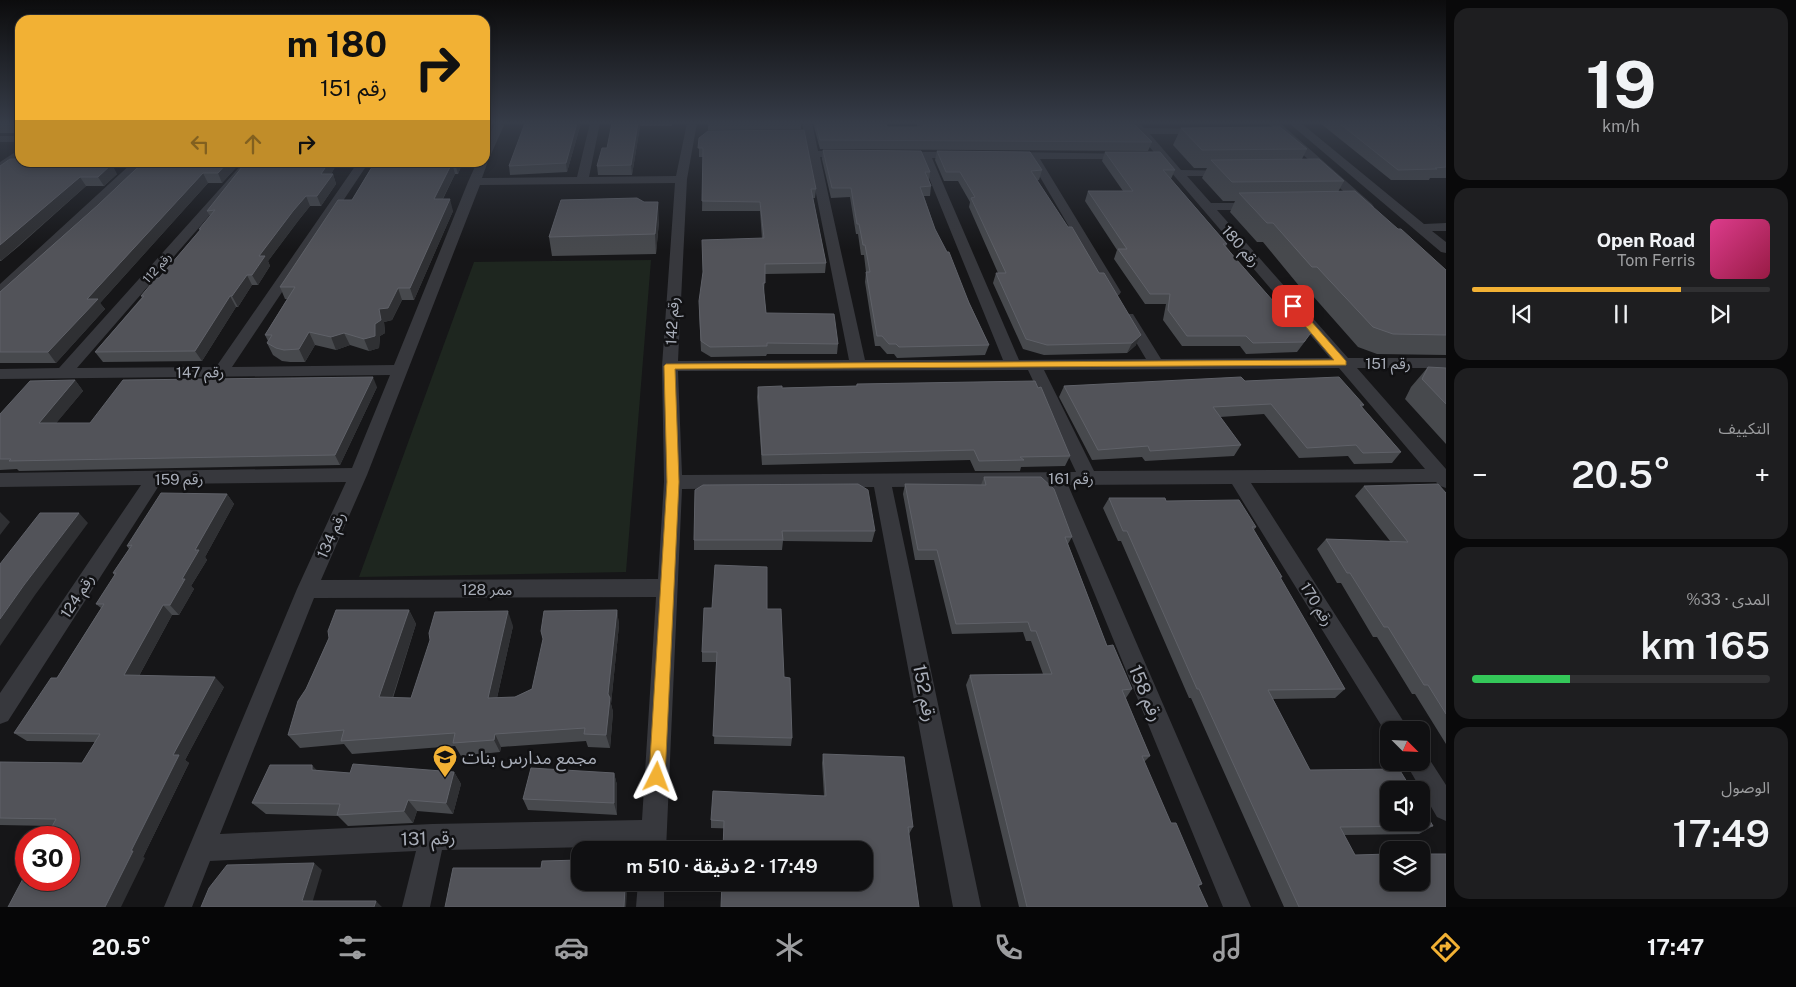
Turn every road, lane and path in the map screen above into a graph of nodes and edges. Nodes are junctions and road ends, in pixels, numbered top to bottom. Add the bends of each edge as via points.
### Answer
1 (586, 165) edge
2 (685, 165) edge
3 (816, 165) edge
4 (929, 165) edge
5 (1038, 165) edge
6 (1171, 165) edge
7 (1320, 165) edge
8 (1345, 165) edge
9 (135, 167) edge
10 (247, 167) edge
11 (361, 167) edge
12 (481, 167) edge
13 (1244, 172) edge
14 (1310, 172) edge
15 (1329, 172) junction
16 (1178, 173) junction
17 (681, 179) junction
18 (582, 181) junction
19 (474, 182) junction
20 (1345, 204) edge
21 (1364, 204) junction
22 (1266, 206) edge
23 (1207, 207) junction
24 (1379, 218) edge
25 (1446, 227) edge
26 (1420, 228) junction
27 (1446, 249) edge
28 (0, 291) edge
29 (1446, 362) edge
30 (1156, 363) junction
31 (1342, 363) junction
32 (858, 364) junction
33 (1013, 364) junction
34 (1033, 364) junction
35 (670, 366) junction
36 (399, 370) junction
37 (221, 371) junction
38 (0, 374) edge
39 (41, 374) junction
40 (63, 374) junction
41 (29, 387) edge
42 (358, 475) junction
43 (1237, 477) junction
44 (1056, 478) junction
45 (1088, 478) junction
46 (154, 479) junction
47 (1443, 479) edge
48 (0, 480) edge
49 (882, 480) junction
50 (673, 482) junction
51 (667, 588) junction
52 (307, 589) junction
53 (0, 713) edge
54 (1391, 721) edge
55 (1423, 771) edge
56 (1446, 808) edge
57 (432, 837) junction
58 (609, 841) edge
59 (653, 841) edge
60 (203, 848) junction
61 (651, 891) edge
62 (178, 907) edge
63 (416, 907) edge
64 (650, 907) edge
65 (967, 907) edge
66 (1237, 907) edge

1 - 18 street
2 - 17 street, رقم 142
3 - 32 street
4 - 33 street
5 - 30 street
6 - 16 street, رقم 180
7 - 15 street
8 - 26 street
9 - 28 street
10 - 40 street, رقم 112
11 - 37 street
12 - 19 street, رقم 134
13 - 16 street
14 - 15 street
15 - 21 street
16 - 23 street, رقم 180
17 - 18 street
17 - 35 street, رقم 142
18 - 19 street
19 - 36 street, رقم 134
20 - 21 street
21 - 24 street
22 - 23 street
23 - 31 street, رقم 180
25 - 26 street
26 - 27 street
29 - 31 street, رقم 151
30 - 31 street, رقم 151
30 - 34 street, رقم 151
31 - 47 street, رقم 180
32 - 33 street, رقم 151
32 - 35 street, رقم 151
33 - 34 street, رقم 151
34 - 45 street
35 - 50 street, رقم 142
36 - 37 street, رقم 147
36 - 42 street, رقم 134
37 - 40 street, رقم 147
38 - 39 street, رقم 147
39 - 40 street, رقم 147
39 - 41 street
42 - 46 street, رقم 159
42 - 52 street, رقم 134
43 - 45 street, رقم 161
43 - 47 street, رقم 161
43 - 54 street, رقم 170
44 - 45 street, رقم 161
44 - 49 street, رقم 161
44 - 66 street, رقم 158
46 - 48 street, رقم 159
46 - 53 street, رقم 124
49 - 50 street, رقم 161
49 - 65 street, رقم 152
50 - 51 street, رقم 142
51 - 52 street, ممر 128
51 - 59 street, رقم 142
52 - 60 street, رقم 134
55 - 56 street
57 - 58 street, رقم 131
57 - 60 street, رقم 131
57 - 63 street
60 - 62 street, رقم 134
61 - 64 street

